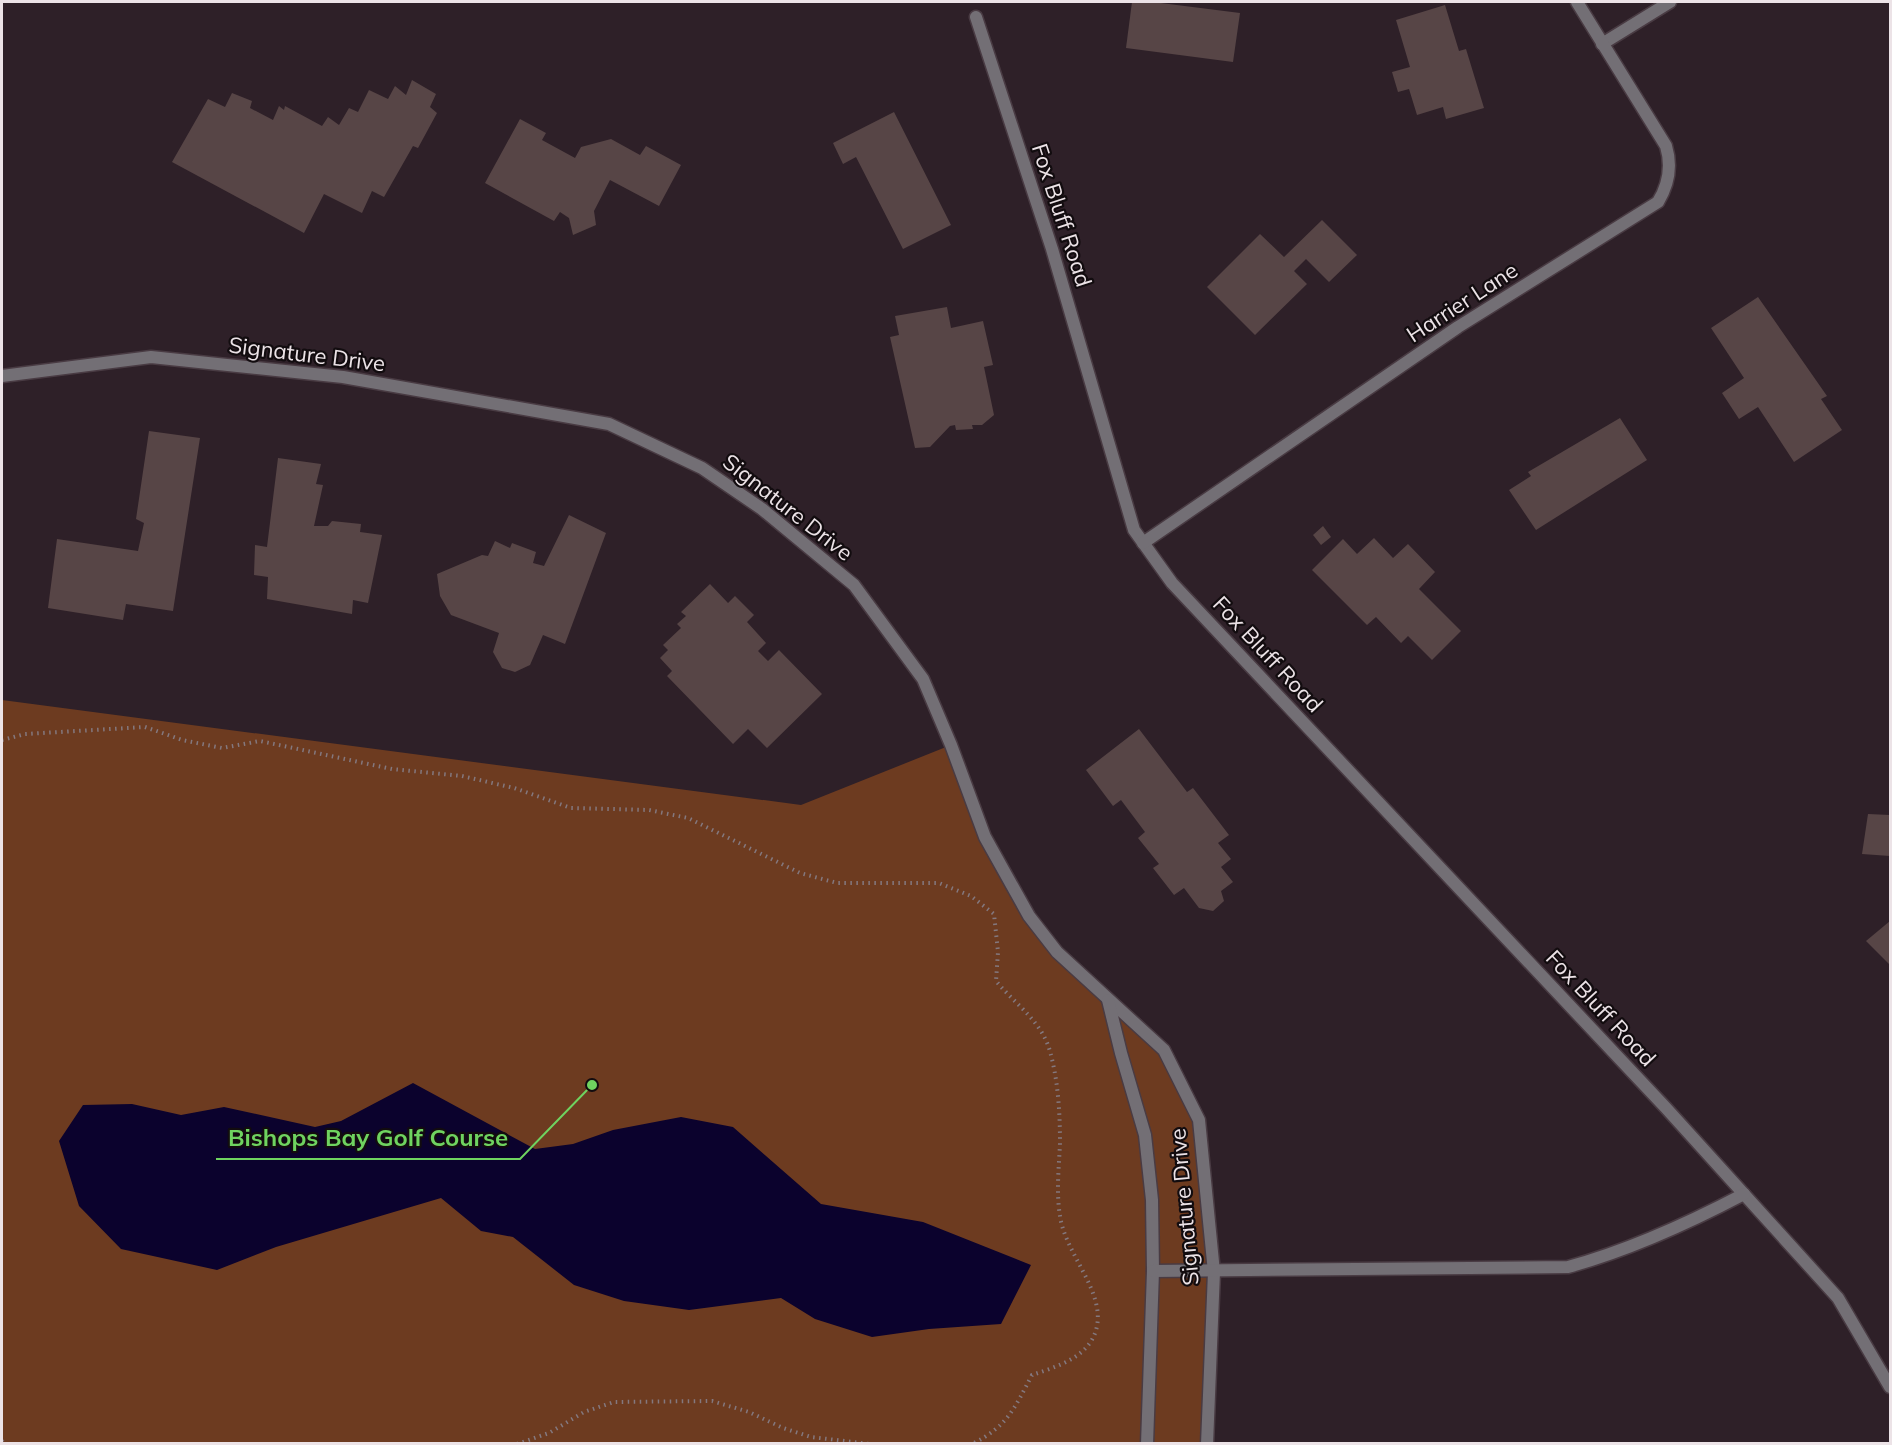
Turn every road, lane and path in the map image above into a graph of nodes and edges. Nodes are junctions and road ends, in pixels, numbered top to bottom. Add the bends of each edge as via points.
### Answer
1 (1576, 2) edge
2 (1670, 2) edge
3 (976, 17) dead end
4 (1602, 44) junction
5 (2, 376) edge
6 (1143, 543) junction
7 (2, 740) edge
8 (1108, 1000) junction
9 (1744, 1194) junction
10 (1154, 1271) junction
11 (1214, 1272) junction
12 (1890, 1387) edge
13 (2, 1441) edge
14 (6, 1443) edge
15 (517, 1443) edge
16 (870, 1443) edge
17 (972, 1443) edge
18 (1147, 1443) edge
19 (1207, 1443) edge

1 - 4 street, Harrier Lane
2 - 4 street
3 - 6 street, Fox Bluff Road via 1052,249 1134,530
4 - 6 street, Harrier Lane via 1666,146 1670,161 1665,189 1658,202 1458,327
5 - 8 street, Signature Drive via 150,357 343,377 609,424 702,468 762,509 854,585 897,640 923,679 985,837 1029,916 1057,952
6 - 9 street, Fox Bluff Road via 1172,583
7 - 17 path via 145,727 222,748 260,741 392,769 514,788 571,808 649,810 688,818 800,873 837,883 939,883 971,896 994,914 996,981 1039,1025 1049,1048 1058,1096 1060,1217 1072,1253 1098,1305 1097,1328 1088,1349 1032,1375 1011,1416 993,1433
8 - 10 street, Signature Drive via 1145,1135
8 - 11 street, Signature Drive via 1164,1050 1199,1120
9 - 11 street via 1622,1251 1568,1267
9 - 12 street, Fox Bluff Road via 1838,1298
10 - 11 street
10 - 18 street, Signature Drive
11 - 19 street, Signature Drive
13 - 14 path
15 - 16 path via 549,1433 584,1412 614,1402 712,1401 811,1437

